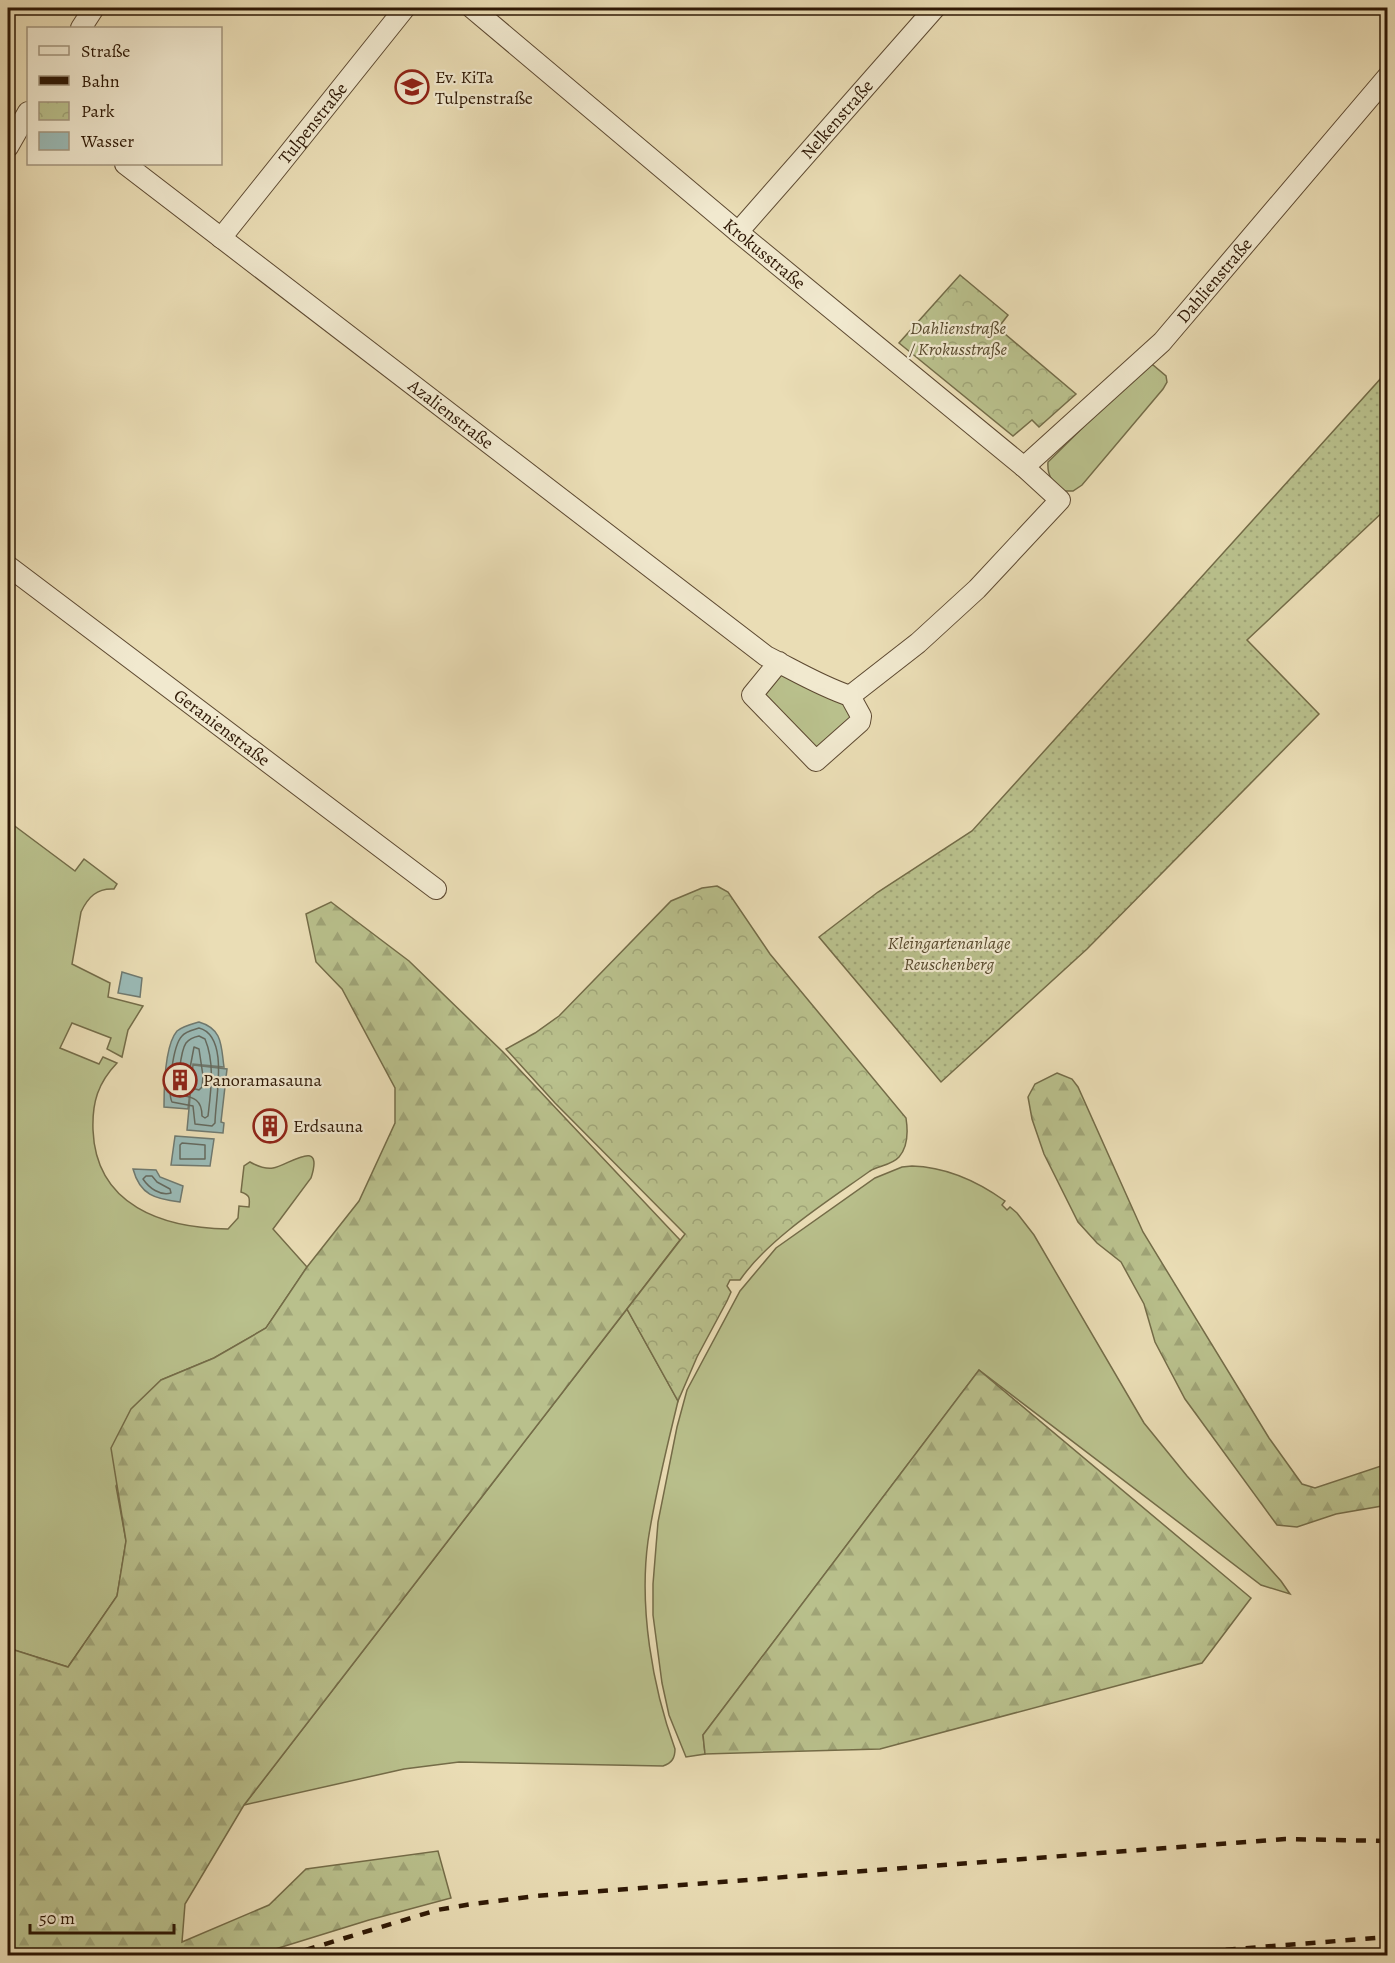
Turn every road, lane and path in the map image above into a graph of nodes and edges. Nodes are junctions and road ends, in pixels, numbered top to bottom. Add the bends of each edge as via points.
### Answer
1 (94, 8) edge
2 (405, 8) edge
3 (472, 8) edge
4 (935, 8) edge
5 (82, 27) edge
6 (1388, 76) edge
7 (27, 114) edge
8 (8, 144) edge
9 (126, 165) edge
10 (738, 232) junction
11 (221, 238) junction
12 (1024, 467) junction
13 (8, 566) edge
14 (779, 662) junction
15 (850, 696) junction
16 (436, 889) dead end

1 - 5 street
2 - 11 street, Tulpenstraße
3 - 10 street, Krokusstraße
4 - 10 street, Nelkenstraße
6 - 12 street, Dahlienstraße via 1162,342
7 - 8 street
9 - 11 street, Azalienstraße
10 - 12 street, Krokusstraße
11 - 14 street, Azalienstraße via 714,618
12 - 15 street, Krokusstraße via 1065,504 1046,516 969,597 918,643
13 - 16 street, Geranienstraße
14 - 15 street, Azalienstraße
14 - 15 street via 752,695 816,761 861,722

